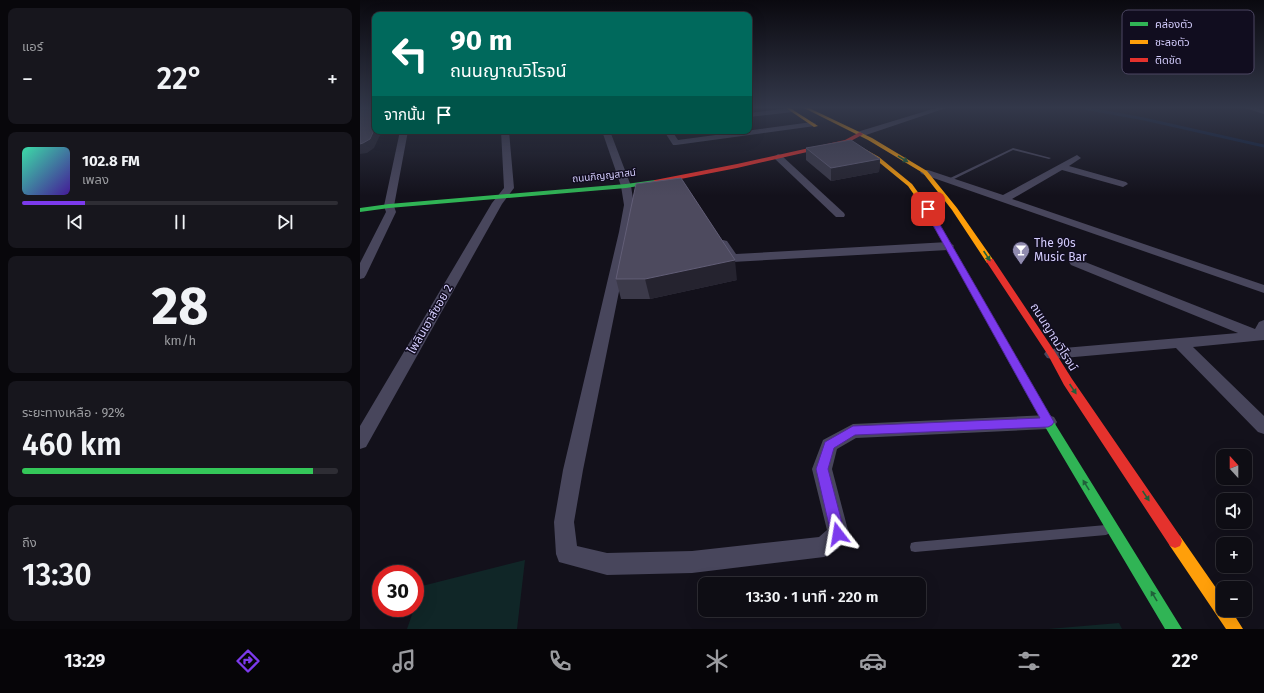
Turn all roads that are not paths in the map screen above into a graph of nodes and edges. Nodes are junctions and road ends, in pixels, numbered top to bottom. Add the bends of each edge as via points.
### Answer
1 (403, 137) edge
2 (505, 137) edge
3 (608, 137) edge
4 (672, 137) edge
5 (716, 137) edge
6 (841, 137) edge
7 (853, 137) edge
8 (866, 137) edge
9 (847, 140) junction
10 (778, 157) junction
11 (1048, 158) dead end
12 (1077, 158) dead end
13 (1061, 167) junction
14 (925, 172) junction
15 (680, 178) junction
16 (948, 180) junction
17 (1123, 184) dead end
18 (626, 186) junction
19 (687, 188) edge
20 (502, 197) junction
21 (1004, 200) junction
22 (389, 206) junction
23 (360, 210) edge
24 (840, 215) dead end
25 (716, 233) edge
26 (948, 246) junction
27 (1075, 262) dead end
28 (360, 275) edge
29 (1264, 289) edge
30 (1263, 333) edge
31 (1180, 343) junction
32 (1052, 354) junction
33 (367, 417) edge
34 (1048, 422) junction
35 (1264, 427) edge
36 (360, 442) edge
37 (1114, 529) junction
38 (915, 547) dead end
39 (1174, 629) edge
40 (1235, 629) edge

1 - 22 street
2 - 20 street, ไพลินเฮาส์ซอย 2 via 509,188
3 - 18 street
4 - 5 street via 676,143
6 - 9 main road
7 - 9 main road, ถนนภิญญสาสน์
8 -> 14 main road, ถนนญาณวิโรจน์
9 - 10 main road, ถนนภิญญสาสน์
9 - 26 main road via 877,158 910,185 928,209
10 - 15 main road, ถนนภิญญสาสน์
10 - 24 street
11 - 16 lane via 1013,149
12 - 13 street
13 - 17 street
13 - 21 street
14 - 16 street
14 -> 32 main road, ถนนญาณวิโรจน์ via 955,208
15 - 18 main road, ถนนภิญญสาสน์
15 - 19 street
16 - 21 street
18 - 20 main road, ถนนภิญญสาสน์
18 - 34 street via 629,205 625,232 564,522 567,554 607,564 692,562 824,547 838,534 822,469 829,445 853,431
20 - 22 main road, ถนนภิญญสาสน์
20 - 33 street, ไพลินเฮาส์ซอย 2
21 - 29 street
22 - 23 main road, ถนนภิญญสาสน์
22 - 28 street via 391,212
25 - 26 street via 732,258
26 - 34 main road
27 - 30 street
30 - 31 street
31 - 32 street
31 - 35 street
32 -> 40 main road, ถนนญาณวิโรจน์ via 1068,382
33 - 36 street, ไพลินเฮาส์ซอย 2
37 -> 34 main road
37 - 38 lane
39 -> 37 main road

